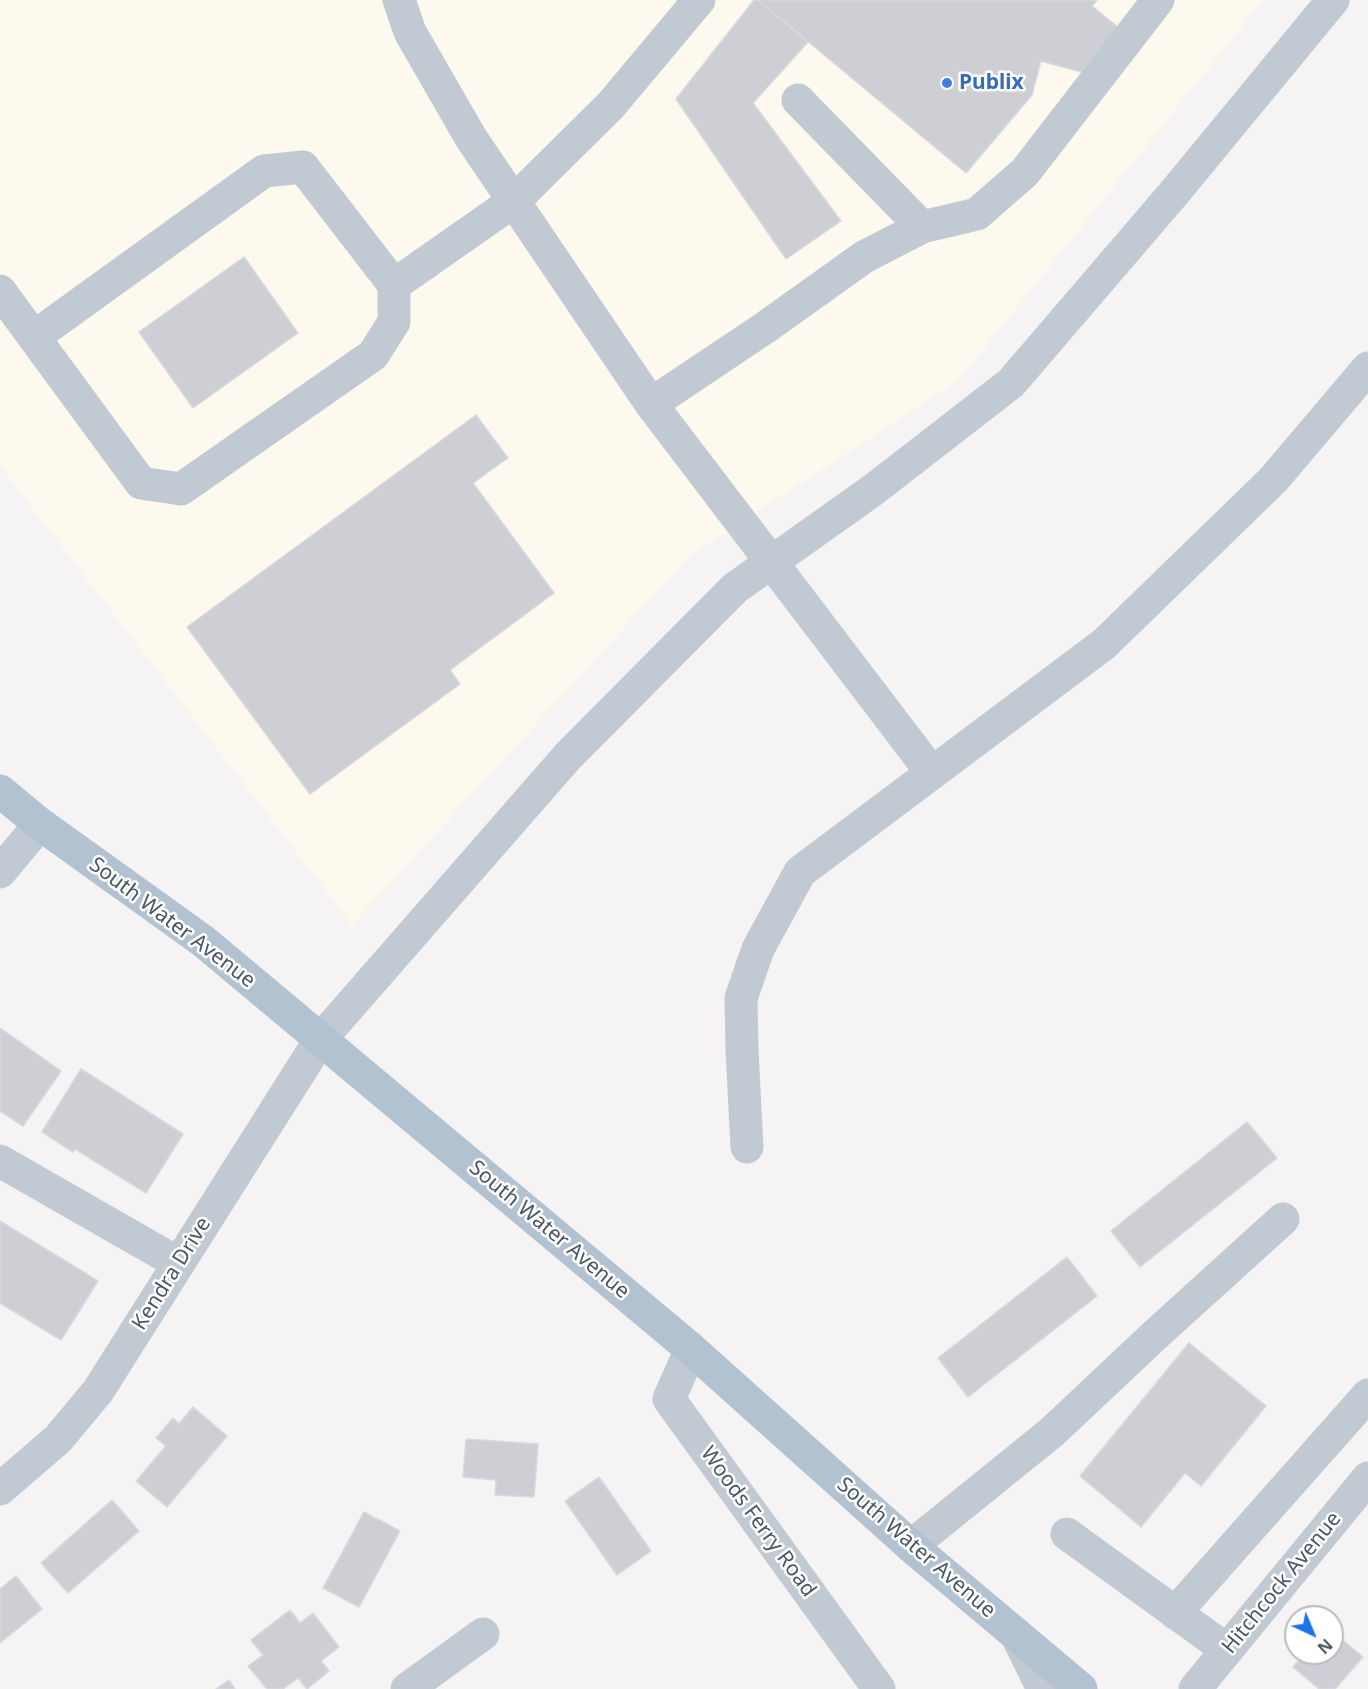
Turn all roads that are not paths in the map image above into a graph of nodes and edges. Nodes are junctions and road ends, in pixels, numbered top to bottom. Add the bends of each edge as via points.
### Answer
1 (399, 0) edge
2 (699, 0) edge
3 (1158, 0) edge
4 (1333, 0) edge
5 (798, 100) dead end
6 (514, 201) junction
7 (922, 227) junction
8 (394, 285) junction
9 (0, 291) edge
10 (34, 336) junction
11 (1368, 368) edge
12 (651, 404) junction
13 (772, 561) junction
14 (932, 773) junction
15 (0, 791) edge
16 (40, 824) junction
17 (0, 872) edge
18 (320, 1040) junction
19 (747, 1147) dead end
20 (0, 1161) edge
21 (1283, 1219) dead end
22 (178, 1263) junction
23 (691, 1348) junction
24 (1368, 1395) edge
25 (1368, 1478) edge
26 (0, 1489) edge
27 (1067, 1534) dead end
28 (911, 1546) junction
29 (1175, 1613) junction
30 (483, 1634) dead end
31 (1016, 1634) junction
32 (1227, 1650) junction
33 (407, 1689) edge
34 (879, 1689) edge
35 (1043, 1689) edge
36 (1082, 1689) edge
37 (1195, 1689) edge

1 - 6 street via 410,32 471,138
2 - 6 street via 611,105
3 - 7 street via 1025,172 977,214
4 - 13 street, Kendra Drive via 1011,382 873,490
5 - 7 street
6 - 8 street
6 - 12 street
7 - 12 street via 864,257
8 - 10 street via 303,167 264,171
8 - 10 street via 394,322 373,355 181,489 141,483
9 - 10 street
11 - 14 street via 1273,480 1104,644
12 - 13 street
13 - 14 street
13 - 18 street, Kendra Drive via 735,588 568,756
14 - 19 street via 800,872 758,949 741,998
15 - 16 main road, South Water Avenue
16 - 17 street
16 - 18 main road, South Water Avenue via 203,941
18 - 22 street, Kendra Drive
18 - 23 main road, South Water Avenue
20 - 22 street
21 - 28 street via 1052,1432
22 - 26 street, Kendra Drive via 98,1391 58,1439
23 - 28 main road, South Water Avenue
23 - 34 street, Woods Ferry Road via 669,1399
24 - 29 street
25 - 32 street, Hitchcock Avenue
27 - 29 street
28 - 31 main road, South Water Avenue
29 - 32 street
30 - 33 street
31 - 35 street
31 - 36 main road, South Water Avenue
32 - 37 street, Hitchcock Avenue

